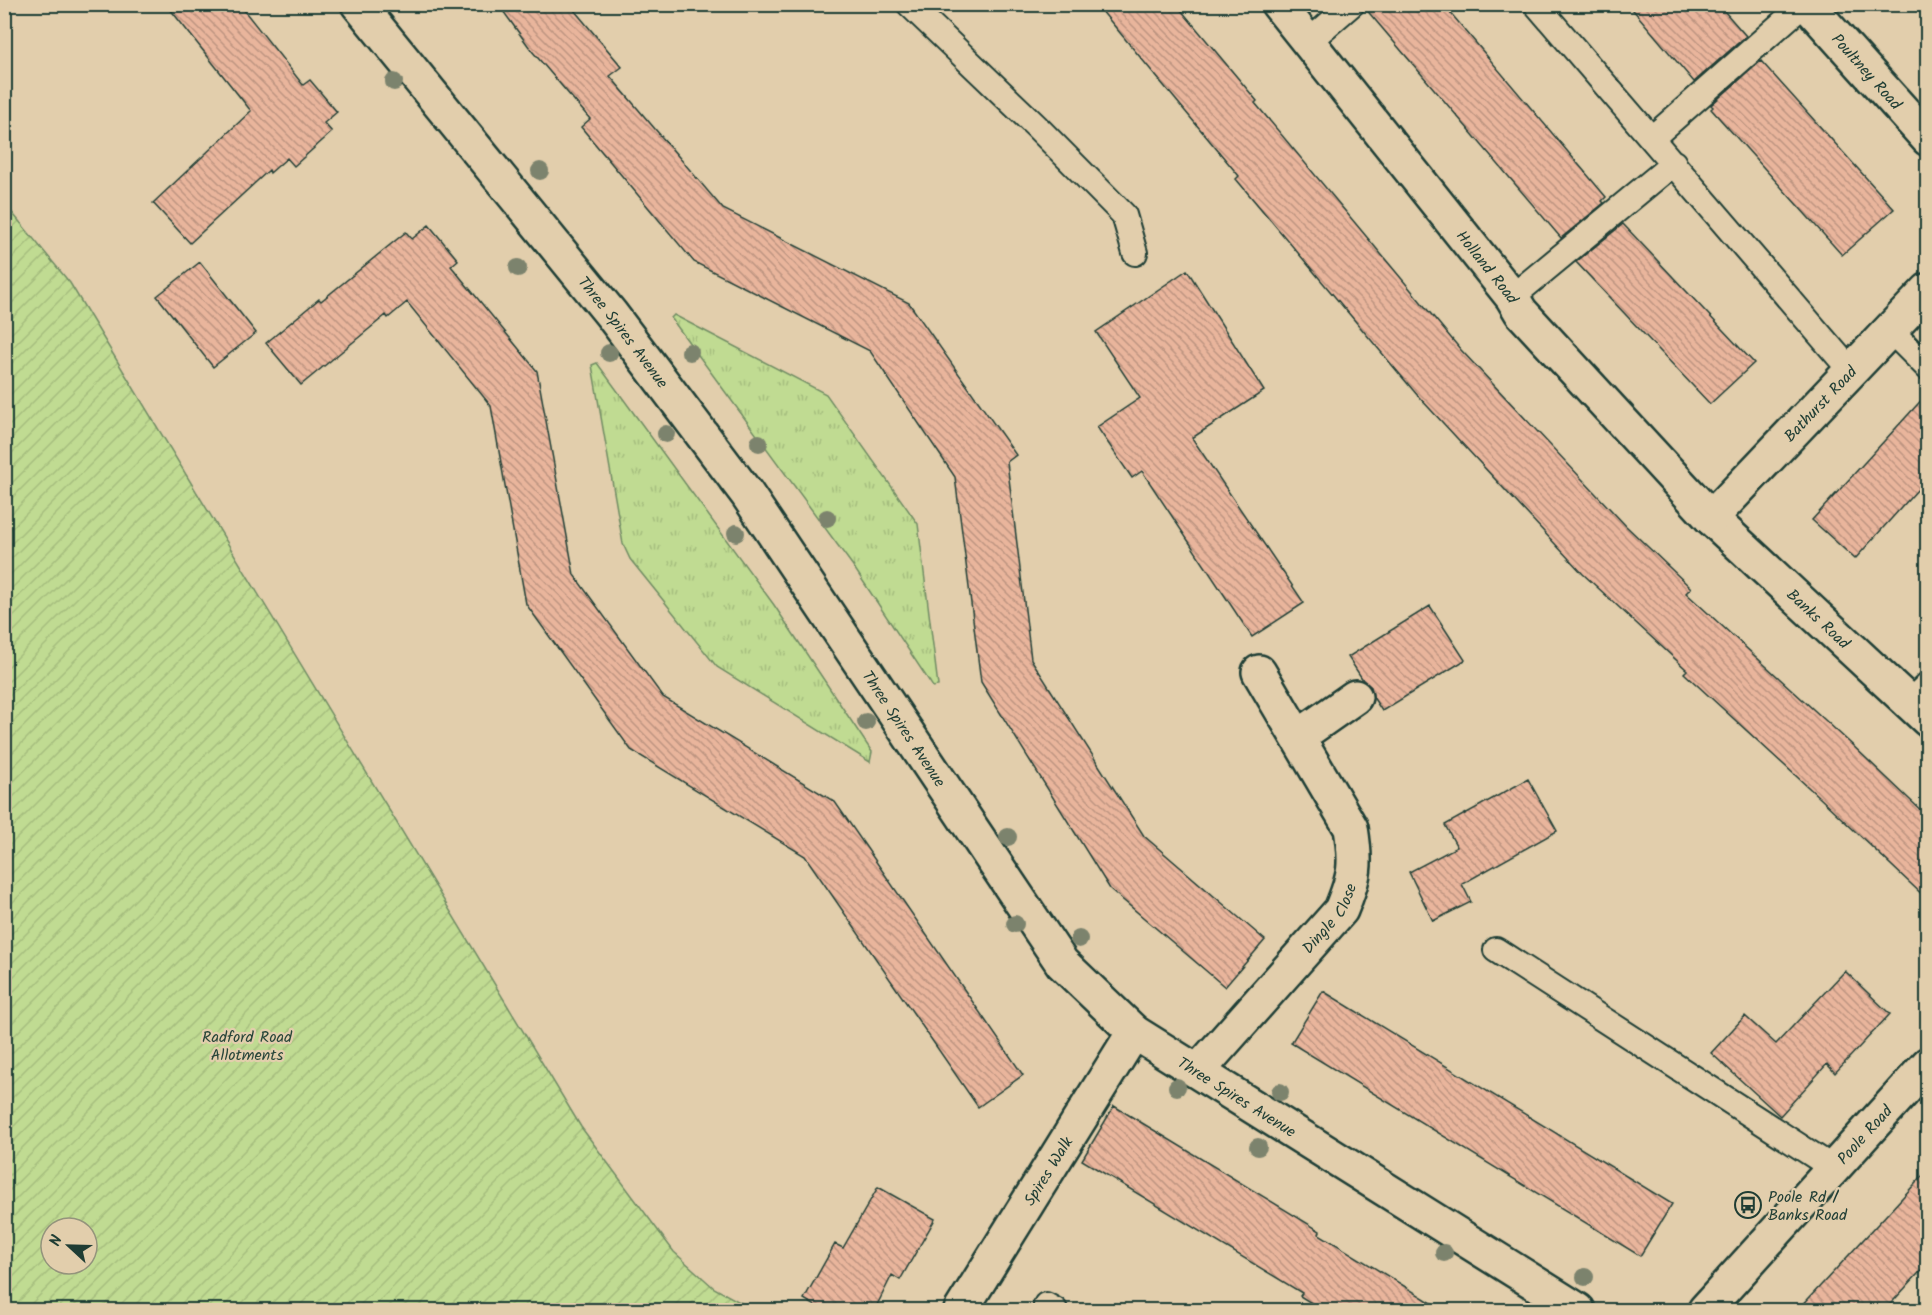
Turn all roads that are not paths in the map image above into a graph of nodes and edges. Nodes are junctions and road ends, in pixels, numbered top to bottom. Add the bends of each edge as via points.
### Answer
1 (358, 4) edge
2 (909, 4) edge
3 (1278, 4) edge
4 (1352, 4) edge
5 (1536, 4) edge
6 (1805, 4) edge
7 (1308, 42) junction
8 (1652, 138) junction
9 (1928, 139) edge
10 (1674, 164) junction
11 (1135, 253) dead end
12 (1928, 290) edge
13 (1512, 297) junction
14 (1890, 330) junction
15 (1928, 368) edge
16 (1851, 371) junction
17 (1711, 518) junction
18 (1259, 672) dead end
19 (1355, 697) dead end
20 (1922, 702) edge
21 (1298, 737) junction
22 (1496, 950) dead end
23 (1134, 1032) junction
24 (1928, 1064) edge
25 (1198, 1071) junction
26 (1833, 1168) junction
27 (961, 1311) edge
28 (1578, 1311) edge
29 (1705, 1311) edge

1 - 23 street, Three Spires Avenue via 611,315 740,484 1062,963
2 - 11 lane via 1124,215
3 - 7 street, Holland Road
4 - 7 lane
5 - 8 lane
6 - 8 lane
6 - 9 street, Poultney Road
7 - 13 street, Holland Road
8 - 10 lane
10 - 13 lane
10 - 16 lane
12 - 14 street, Bathurst Road
13 - 17 street, Holland Road via 1521,312
14 - 15 lane
14 - 16 street, Bathurst Road
16 - 17 street, Bathurst Road
17 - 20 street, Banks Road
18 - 21 street, Dingle Close
19 - 21 street
21 - 25 street, Dingle Close via 1351,828 1355,854 1353,881 1341,910
22 - 26 lane
23 - 25 street, Three Spires Avenue
23 - 27 street, Spires Walk
24 - 26 street, Poole Road
25 - 28 street, Three Spires Avenue
26 - 29 street, Poole Road

